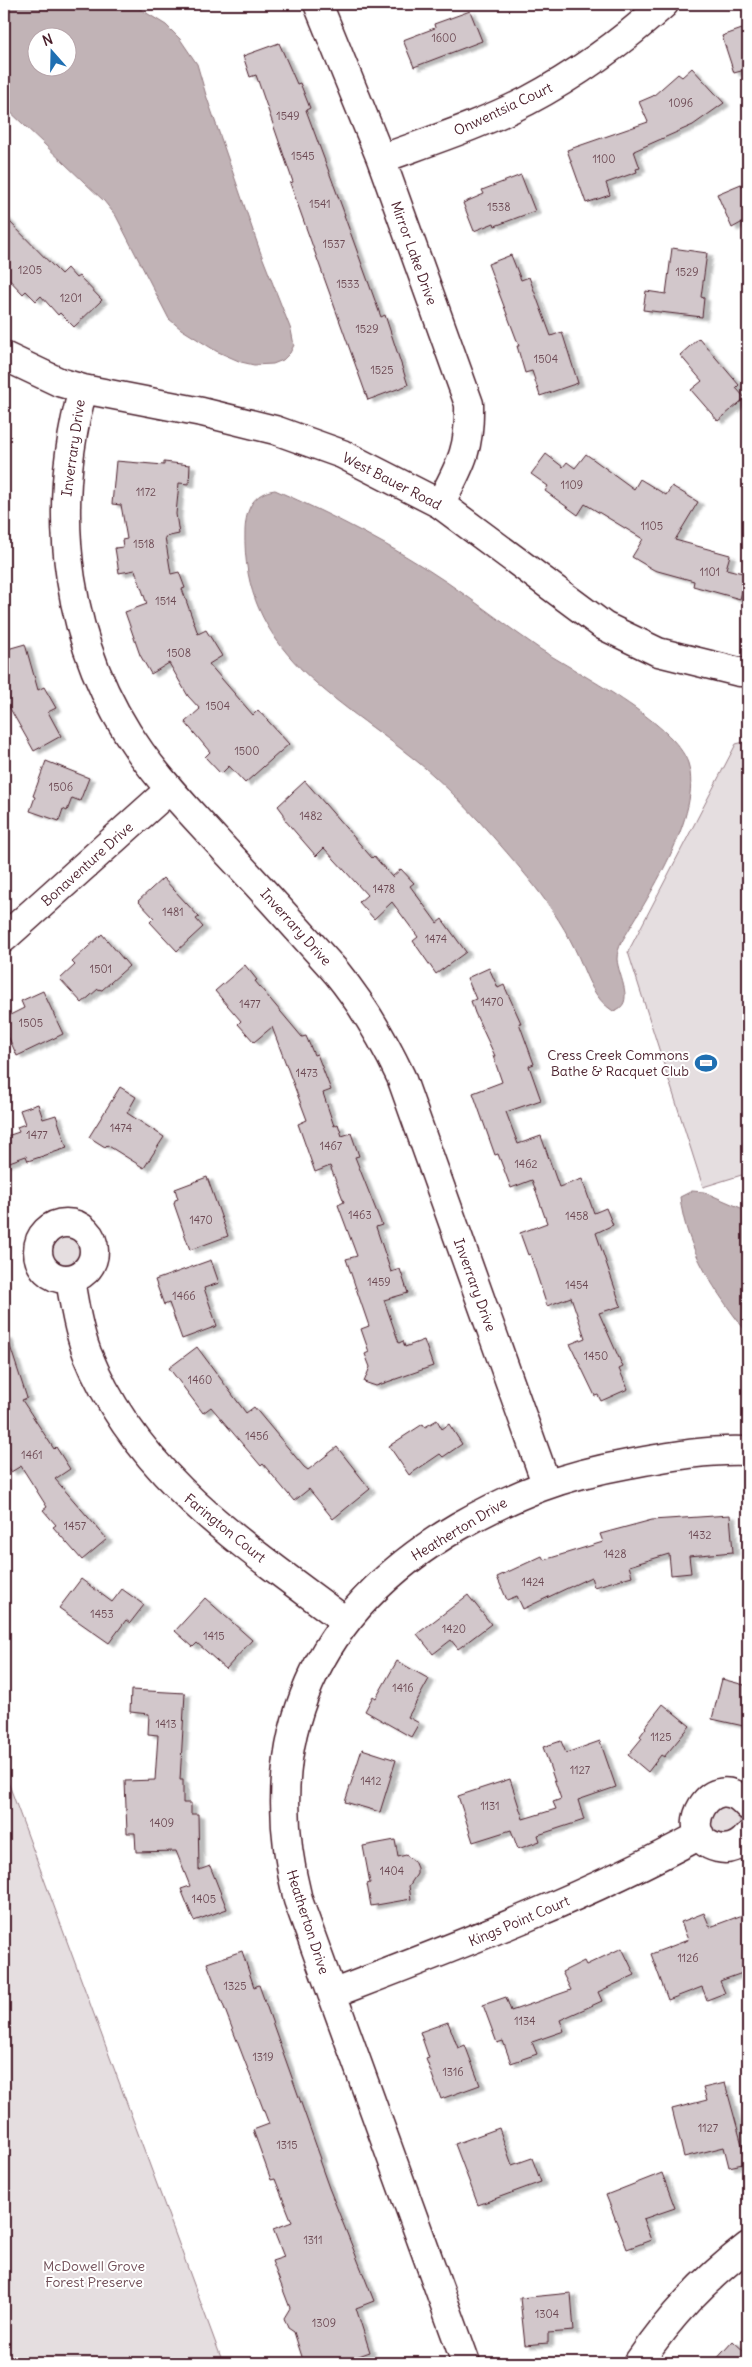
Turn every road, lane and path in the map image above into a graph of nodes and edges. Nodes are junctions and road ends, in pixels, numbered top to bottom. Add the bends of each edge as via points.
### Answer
1 (318, 4) edge
2 (664, 4) edge
3 (380, 159) junction
4 (4, 356) edge
5 (83, 389) junction
6 (440, 504) junction
7 (748, 672) edge
8 (169, 790) junction
9 (4, 938) edge
10 (70, 1279) dead end
11 (748, 1452) edge
12 (546, 1483) junction
13 (345, 1621) junction
14 (748, 1806) edge
15 (700, 1835) junction
16 (748, 1836) edge
17 (332, 1994) junction
18 (748, 2246) edge
19 (466, 2363) edge
20 (638, 2363) edge

1 - 3 street, Mirror Lake Drive
2 - 3 street, Onwentsia Court via 567,78 526,102
3 - 6 street, Mirror Lake Drive via 469,404 467,446
4 - 5 street, West Bauer Road
5 - 6 street, West Bauer Road via 275,430 342,454
5 - 8 street, Inverrary Drive via 75,417 65,509 76,611 89,654 111,704
6 - 7 street, West Bauer Road via 604,626 658,652
8 - 9 street, Bonaventure Drive
8 - 12 street, Inverrary Drive via 337,972 360,1001 383,1039 401,1077
10 - 13 street, Farington Court via 87,1352 107,1394 150,1458 217,1525
11 - 12 street, Heatherton Drive via 673,1456 604,1468
12 - 13 street, Heatherton Drive via 504,1501 429,1544 390,1573
13 - 17 street, Heatherton Drive via 314,1673 296,1721 284,1790 289,1865 298,1900
14 - 15 street via 736,1795 711,1796 696,1818
15 - 16 street via 714,1848 724,1849 734,1848
15 - 17 street, Kings Point Court via 578,1896 478,1939
17 - 19 street, Heatherton Drive
18 - 20 street via 714,2272 684,2302

